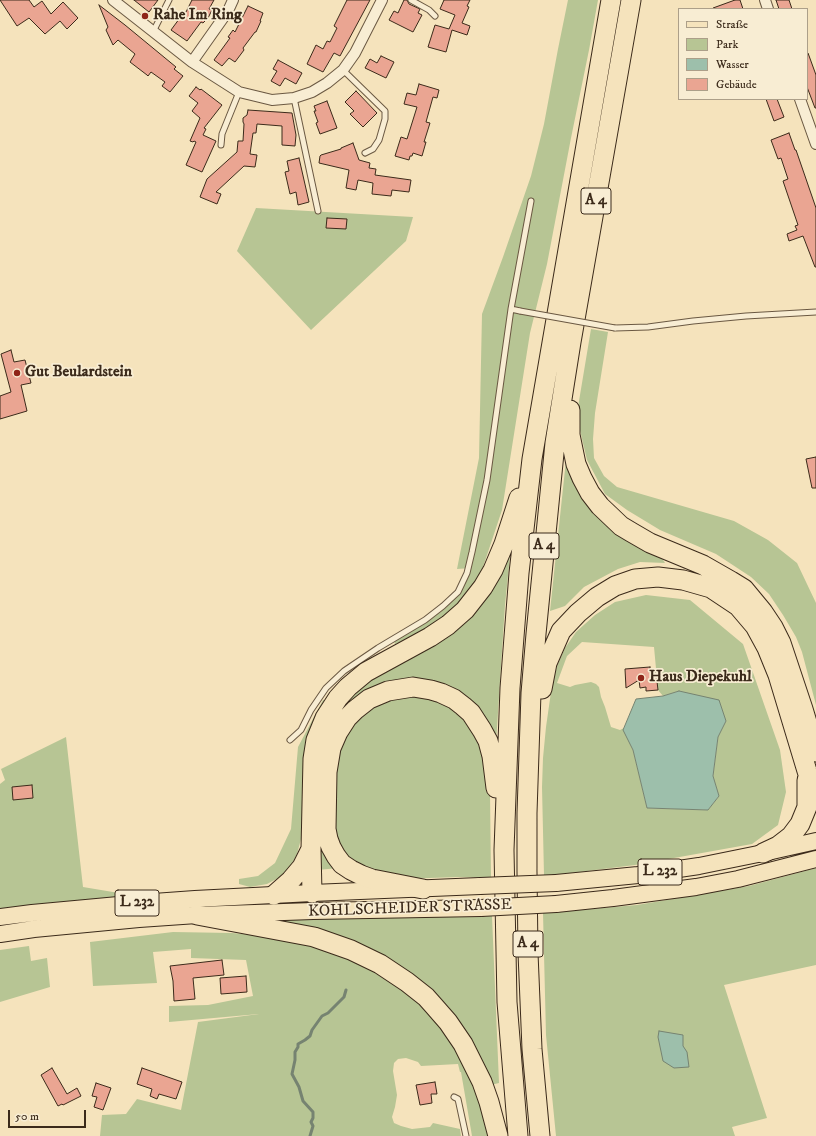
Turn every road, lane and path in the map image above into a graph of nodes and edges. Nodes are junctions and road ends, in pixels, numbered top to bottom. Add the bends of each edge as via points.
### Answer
1 (113, 0) edge
2 (169, 0) edge
3 (233, 0) edge
4 (382, 0) edge
5 (411, 0) edge
6 (611, 0) edge
7 (631, 0) edge
8 (435, 16) dead end
9 (153, 32) junction
10 (192, 62) junction
11 (344, 70) junction
12 (239, 92) junction
13 (294, 98) junction
14 (800, 100) edge
15 (816, 144) edge
16 (221, 145) dead end
17 (365, 153) dead end
18 (531, 201) dead end
19 (318, 211) dead end
20 (511, 309) junction
21 (816, 312) edge
22 (571, 342) junction
23 (532, 459) junction
24 (290, 740) dead end
25 (529, 751) junction
26 (816, 752) edge
27 (807, 771) junction
28 (816, 796) edge
29 (816, 841) edge
30 (311, 849) junction
31 (504, 850) junction
32 (763, 853) junction
33 (816, 859) edge
34 (423, 889) junction
35 (312, 893) junction
36 (274, 895) junction
37 (313, 912) junction
38 (196, 915) junction
39 (0, 917) edge
40 (0, 934) edge
41 (454, 1097) dead end
42 (466, 1136) edge
43 (498, 1136) edge
44 (518, 1136) edge
45 (540, 1136) edge

1 - 9 street
2 - 9 lane
3 - 10 street via 228,12
4 - 11 street
5 - 8 lane
6 - 23 highway, A 4
7 - 22 highway, A 4
9 - 10 street
10 - 12 street
11 - 13 street via 312,92
11 - 17 lane via 385,111 386,119 379,140 373,149
12 - 13 street via 272,100
12 - 16 lane via 222,134
13 - 19 lane
14 - 15 street
18 - 20 lane
20 - 21 lane, bridge via 615,328
20 - 24 lane via 487,480 467,573 458,592 425,620 344,671 326,688 301,730
22 - 25 highway, A 4 via 555,443 531,693
22 - 26 highway via 570,435 576,464 590,493 621,526 650,543 717,572 744,589 781,643
23 - 30 highway via 497,562 468,607 440,631 366,672 338,698 329,711 316,740 313,759
23 - 31 highway, A 4 via 519,573 510,688
25 - 27 highway via 547,663 561,631 597,597 615,586 635,579 658,577 683,580 711,588 738,606 755,626 778,675
25 - 45 highway, A 4 via 528,953 532,1049
27 - 28 highway
27 - 32 highway via 807,807 800,824 791,836
29 - 32 main road, KOHLSCHEIDER STRASSE / L 232
30 - 35 highway
30 - 36 highway via 302,867
31 - 34 highway via 492,756 488,741 471,713 454,699 431,690 406,688 379,694 362,704 347,718 331,748 327,772 328,839 336,856 351,870 372,879
31 - 44 highway, A 4 via 507,1002
32 - 34 main road, KOHLSCHEIDER STRASSE / L 232, bridge via 638,875 556,883
33 - 37 main road, KOHLSCHEIDER STRASSE / L 232, bridge via 738,879 660,893 614,898 481,908
34 - 35 main road, KOHLSCHEIDER STRASSE / L 232
35 - 36 main road, KOHLSCHEIDER STRASSE / L 232
35 - 37 main road
36 - 39 main road, KOHLSCHEIDER STRASSE / L 232 via 140,903
37 - 38 main road, KOHLSCHEIDER STRASSE / L 232
38 - 40 main road, KOHLSCHEIDER STRASSE / L 232
38 - 43 highway via 295,933 337,944 364,956 407,982 426,997 463,1044 482,1082
41 - 42 lane via 458,1099

